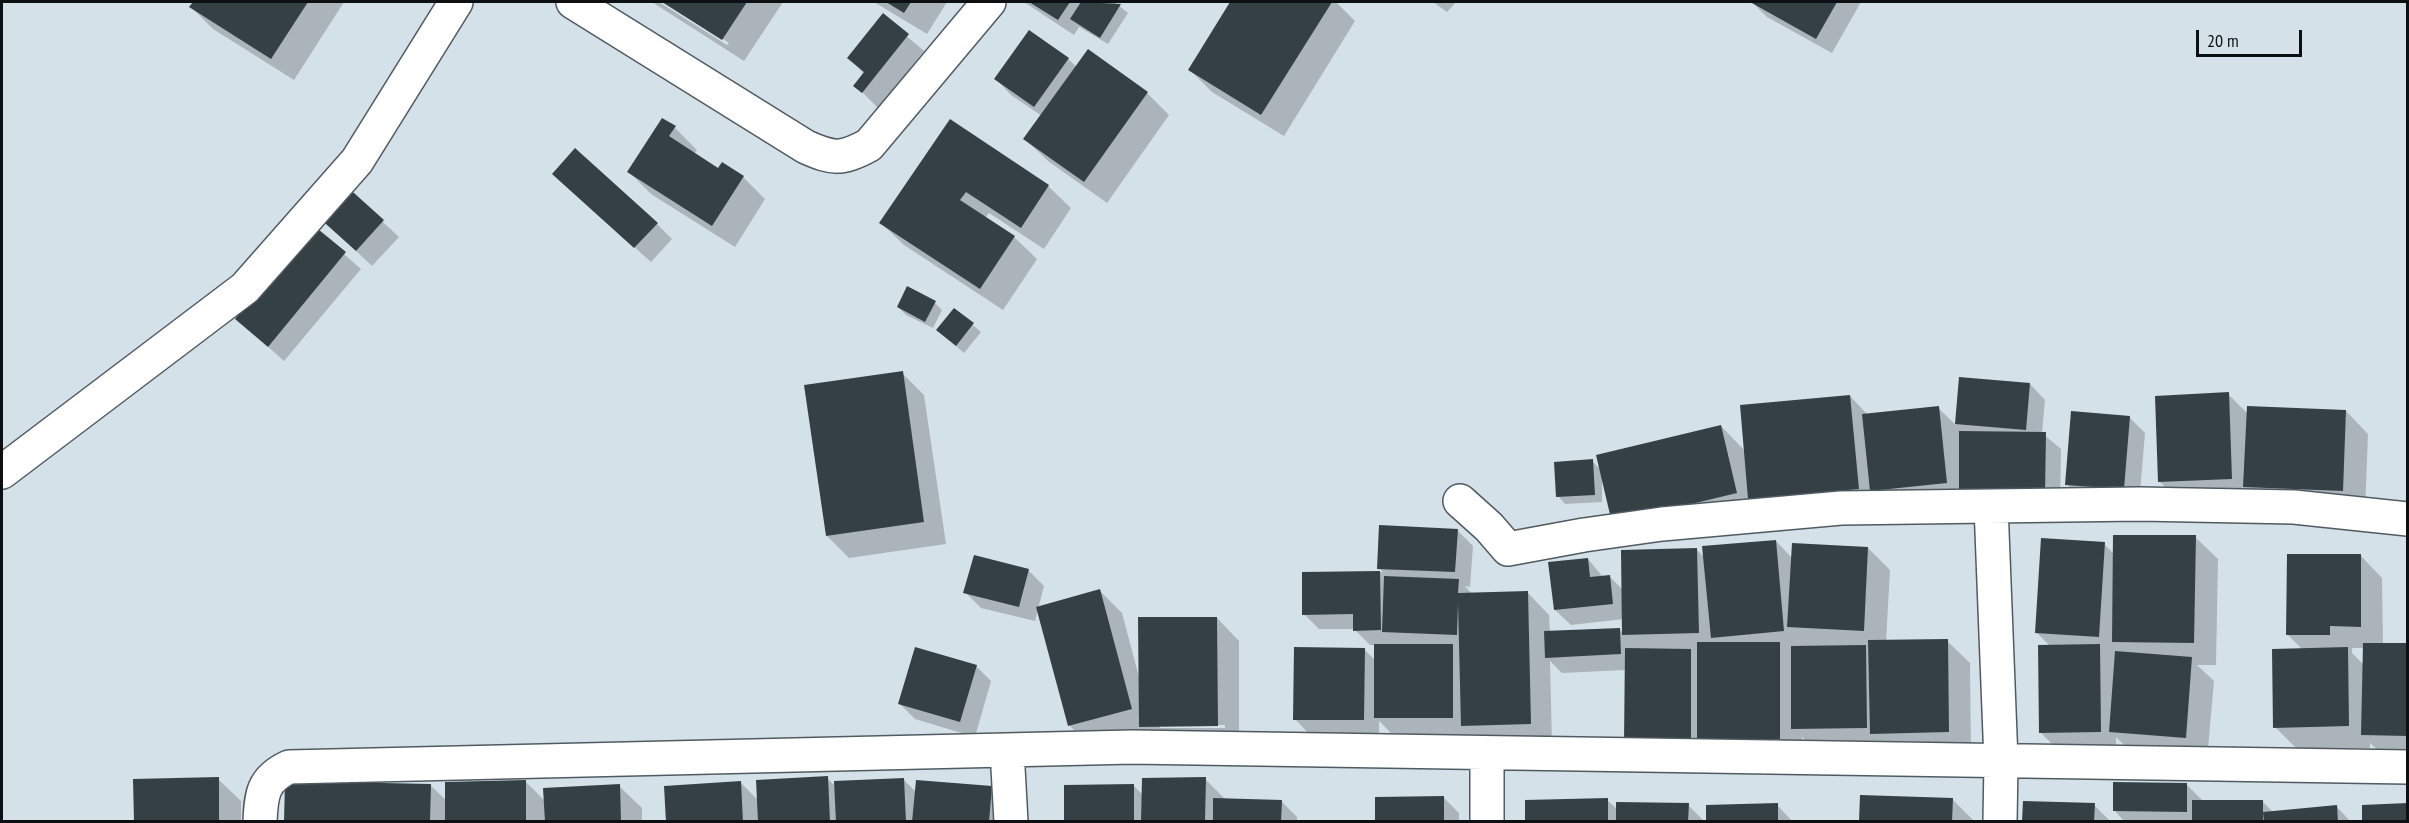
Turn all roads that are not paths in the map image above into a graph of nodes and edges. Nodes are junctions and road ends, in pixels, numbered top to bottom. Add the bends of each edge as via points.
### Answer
1 (456, 2) edge
2 (573, 2) edge
3 (989, 2) edge
4 (2, 472) edge
5 (1460, 501) dead end
6 (1991, 506) junction
7 (2408, 519) edge
8 (1007, 750) junction
9 (1488, 753) junction
10 (2001, 761) junction
11 (2408, 767) edge
12 (260, 822) edge
13 (1011, 822) edge
14 (1487, 822) edge
15 (2000, 822) edge

1 - 4 street via 357,161 245,288
2 - 3 street via 806,147 829,157 850,156 869,145
5 - 6 street via 1508,549 1662,524 1841,508
6 - 7 street via 2294,507
6 - 10 street
8 - 9 street via 1132,747
8 - 12 street via 289,767 273,774 265,786
8 - 13 street
9 - 10 street
9 - 14 street
10 - 11 street
10 - 15 street

